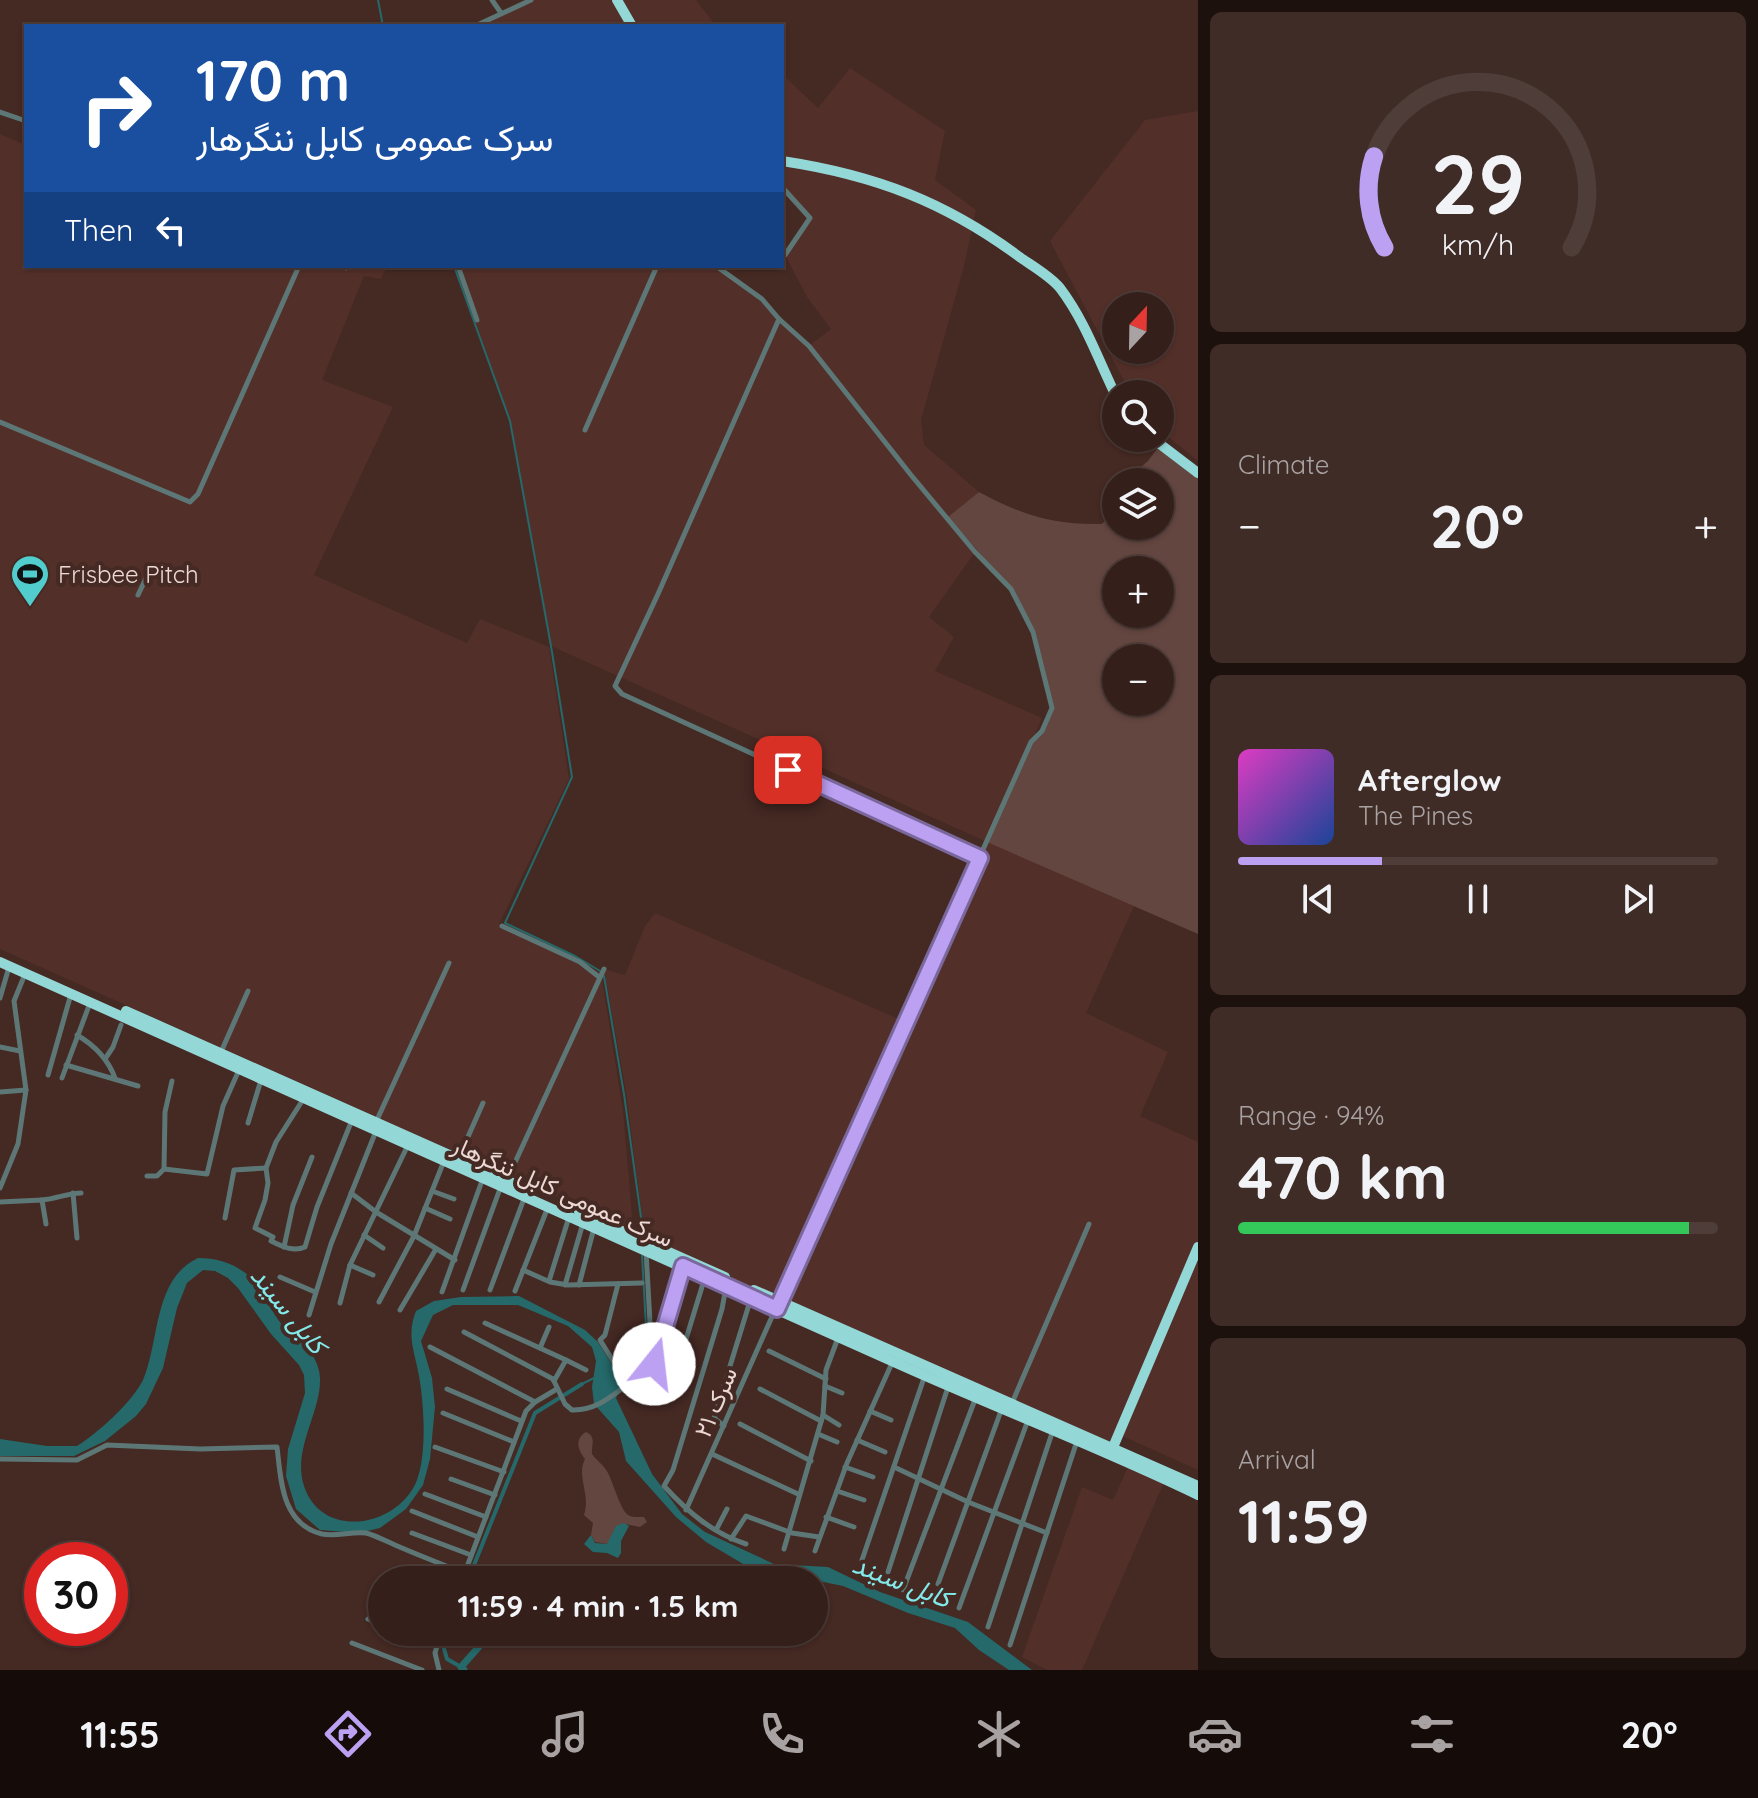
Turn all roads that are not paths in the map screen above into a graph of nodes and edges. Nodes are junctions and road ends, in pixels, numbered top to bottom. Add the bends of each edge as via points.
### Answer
1 (492, 0) edge
2 (531, 0) edge
3 (617, 0) edge
4 (501, 13) junction
5 (479, 24) edge
6 (631, 24) edge
7 (0, 112) edge
8 (24, 120) edge
9 (784, 161) edge
10 (784, 189) edge
11 (784, 255) edge
12 (298, 268) edge
13 (459, 268) edge
14 (656, 268) edge
15 (719, 268) edge
16 (779, 319) junction
17 (477, 320) dead end
18 (1109, 380) edge
19 (0, 422) edge
20 (585, 430) dead end
21 (1170, 452) edge
22 (1198, 473) edge
23 (148, 574) dead end
24 (138, 595) dead end
25 (980, 858) junction
26 (502, 926) dead end
27 (0, 954) edge
28 (449, 963) dead end
29 (5, 964) edge
30 (604, 969) dead end
31 (25, 973) junction
32 (599, 977) junction
33 (248, 991) dead end
34 (72, 994) junction
35 (0, 998) edge
36 (91, 1002) junction
37 (121, 1025) dead end
38 (77, 1035) junction
39 (0, 1047) edge
40 (20, 1051) junction
41 (219, 1056) junction
42 (105, 1060) junction
43 (66, 1065) junction
44 (239, 1070) junction
45 (48, 1075) dead end
46 (62, 1078) dead end
47 (115, 1078) junction
48 (261, 1080) junction
49 (172, 1081) dead end
50 (138, 1086) dead end
51 (26, 1090) junction
52 (0, 1092) edge
53 (304, 1098) junction
54 (483, 1103) dead end
55 (353, 1119) junction
56 (248, 1123) dead end
57 (376, 1126) junction
58 (408, 1144) junction
59 (312, 1157) dead end
60 (459, 1158) junction
61 (445, 1160) junction
62 (266, 1168) junction
63 (164, 1169) junction
64 (147, 1176) dead end
65 (483, 1177) junction
66 (504, 1184) junction
67 (0, 1188) edge
68 (432, 1191) junction
69 (73, 1193) junction
70 (81, 1193) dead end
71 (351, 1193) junction
72 (525, 1195) junction
73 (454, 1199) dead end
74 (42, 1200) junction
75 (0, 1202) edge
76 (548, 1206) junction
77 (425, 1208) junction
78 (376, 1212) junction
79 (569, 1216) junction
80 (225, 1218) dead end
81 (450, 1219) dead end
82 (46, 1224) dead end
83 (589, 1224) junction
84 (1089, 1224) dead end
85 (364, 1235) junction
86 (414, 1236) junction
87 (77, 1238) dead end
88 (284, 1247) junction
89 (1198, 1247) edge
90 (383, 1248) dead end
91 (436, 1249) junction
92 (646, 1250) junction
93 (455, 1260) junction
94 (350, 1265) junction
95 (683, 1266) junction
96 (523, 1270) junction
97 (373, 1275) dead end
98 (280, 1277) dead end
99 (705, 1277) junction
100 (549, 1281) junction
101 (642, 1283) dead end
102 (618, 1284) junction
103 (565, 1285) junction
104 (579, 1285) junction
105 (726, 1285) junction
106 (463, 1290) dead end
107 (490, 1290) dead end
108 (515, 1291) dead end
109 (315, 1292) junction
110 (442, 1292) dead end
111 (752, 1296) junction
112 (379, 1302) dead end
113 (340, 1303) dead end
114 (778, 1306) junction
115 (400, 1310) dead end
116 (309, 1315) dead end
117 (485, 1323) dead end
118 (650, 1323) dead end
119 (549, 1327) dead end
120 (464, 1332) dead end
121 (838, 1336) junction
122 (430, 1347) dead end
123 (540, 1348) junction
124 (769, 1351) dead end
125 (566, 1360) junction
126 (893, 1361) junction
127 (615, 1364) dead end
128 (586, 1370) dead end
129 (925, 1374) junction
130 (554, 1381) junction
131 (825, 1382) junction
132 (949, 1384) junction
133 (672, 1385) dead end
134 (447, 1389) dead end
135 (760, 1389) dead end
136 (559, 1393) junction
137 (842, 1393) dead end
138 (976, 1396) junction
139 (535, 1402) junction
140 (1007, 1407) junction
141 (870, 1411) junction
142 (443, 1413) dead end
143 (822, 1418) junction
144 (1028, 1419) junction
145 (891, 1420) dead end
146 (521, 1421) junction
147 (740, 1424) dead end
148 (839, 1425) dead end
149 (724, 1426) junction
150 (1053, 1429) junction
151 (818, 1434) junction
152 (857, 1440) junction
153 (1078, 1440) junction
154 (514, 1442) junction
155 (837, 1442) dead end
156 (435, 1447) dead end
157 (1111, 1450) junction
158 (885, 1452) dead end
159 (712, 1454) junction
160 (0, 1459) edge
161 (811, 1461) junction
162 (845, 1467) junction
163 (894, 1467) junction
164 (504, 1472) junction
165 (873, 1477) dead end
166 (918, 1478) junction
167 (451, 1479) dead end
168 (1198, 1486) edge
169 (941, 1490) junction
170 (837, 1491) junction
171 (425, 1494) dead end
172 (798, 1494) junction
173 (495, 1495) junction
174 (1198, 1495) edge
175 (864, 1500) dead end
176 (968, 1502) junction
177 (727, 1509) dead end
178 (686, 1510) junction
179 (412, 1511) dead end
180 (993, 1513) junction
181 (486, 1517) junction
182 (826, 1517) junction
183 (1022, 1525) junction
184 (854, 1527) dead end
185 (716, 1530) junction
186 (789, 1531) junction
187 (412, 1533) dead end
188 (1047, 1533) junction
189 (819, 1537) junction
190 (478, 1538) junction
191 (731, 1539) junction
192 (746, 1544) dead end
193 (784, 1549) dead end
194 (815, 1551) dead end
195 (471, 1555) junction
196 (862, 1560) dead end
197 (447, 1566) edge
198 (467, 1566) edge
199 (888, 1572) dead end
200 (938, 1584) dead end
201 (903, 1590) dead end
202 (959, 1608) dead end
203 (988, 1627) dead end
204 (352, 1643) dead end
205 (1010, 1645) dead end
206 (436, 1646) edge
207 (422, 1670) edge
208 (439, 1670) edge

1 - 4 street
2 - 4 street
3 - 6 highway
4 - 5 street
7 - 8 street
9 - 18 highway via 872,179 936,203 1001,243 1058,286 1085,326
10 - 11 street via 810,218
12 - 19 street via 222,444 190,502
13 - 17 street
14 - 20 street
15 - 16 street, سرک ۲۱ via 762,299
16 - 25 street, سرک ۲۱ via 809,346 975,552 1011,589 1033,632 1052,708 1031,742
16 - 25 street via 615,686 622,694
21 - 22 highway
23 - 24 street
25 - 114 street, سرک ۲۱
26 - 32 street via 580,962
27 - 41 highway, سرک عمومی کابل ننگرهار
28 - 57 street
29 - 31 highway, سرک عمومی کابل ننگرهار
29 - 35 street
30 - 32 street
31 - 34 highway, سرک عمومی کابل ننگرهار
31 - 40 street via 14,1001
32 - 66 street
33 - 41 street
34 - 36 highway, سرک عمومی کابل ننگرهار
34 - 45 street
36 - 38 street
36 - 41 highway, سرک عمومی کابل ننگرهار
37 - 42 street
38 - 42 street
38 - 43 street
39 - 40 street
40 - 51 street
41 - 44 highway, سرک عمومی کابل ننگرهار
41 - 57 highway, سرک عمومی کابل ننگرهار
42 - 47 street
43 - 46 street
43 - 47 street
44 - 48 highway, سرک عمومی کابل ننگرهار
44 - 63 street via 223,1106 207,1174
47 - 50 street
48 - 53 highway, سرک عمومی کابل ننگرهار
48 - 56 street
49 - 63 street via 165,1112
51 - 52 street
51 - 67 street via 18,1144
53 - 55 highway, سرک عمومی کابل ننگرهار
53 - 62 street
54 - 60 street
55 - 57 highway, سرک عمومی کابل ننگرهار
55 - 88 street via 305,1247
57 - 58 highway, سرک عمومی کابل ننگرهار
57 - 60 highway, سرک عمومی کابل ننگرهار
57 - 71 street
58 - 61 highway, سرک عمومی کابل ننگرهار
58 - 78 street
59 - 88 street
60 - 66 highway, سرک عمومی کابل ننگرهار
61 - 65 highway, سرک عمومی کابل ننگرهار
61 - 68 street
62 - 80 street via 234,1170
62 - 88 street via 267,1191 255,1228
63 - 64 street
65 - 66 highway, سرک عمومی کابل ننگرهار
65 - 93 street
66 - 72 highway, سرک عمومی کابل ننگرهار
66 - 106 street
66 - 114 highway, سرک عمومی کابل ننگرهار
68 - 73 street
68 - 77 street
69 - 70 street
69 - 74 street
69 - 87 street
71 - 78 street
71 - 109 street
72 - 76 highway, سرک عمومی کابل ننگرهار
72 - 107 street
74 - 75 street
74 - 82 street
76 - 79 highway, سرک عمومی کابل ننگرهار
76 - 96 street
77 - 81 street
77 - 86 street
78 - 85 street
78 - 86 street
79 - 83 highway, سرک عمومی کابل ننگرهار
79 - 100 street
83 - 92 highway, سرک عمومی کابل ننگرهار
83 - 103 street
83 - 104 street
84 - 140 street
85 - 90 street
85 - 94 street
86 - 91 street
86 - 112 street
89 - 157 highway
91 - 93 street
91 - 115 street
92 - 95 highway, سرک عمومی کابل ننگرهار
92 - 118 street
93 - 110 street
94 - 97 street
94 - 113 street
95 - 99 highway, سرک عمومی کابل ننگرهار
95 - 136 street via 652,1369 593,1407 572,1410
96 - 100 street
96 - 108 street
98 - 109 street
99 - 105 highway, سرک عمومی کابل ننگرهار
99 - 133 street
100 - 103 street
101 - 102 street
102 - 104 street
102 - 127 street via 600,1340
103 - 104 street
105 - 111 highway, سرک عمومی کابل ننگرهار
105 - 178 street via 677,1458 664,1486
109 - 116 street
111 - 114 highway, سرک عمومی کابل ننگرهار
111 - 149 street via 714,1418
114 - 121 highway, سرک عمومی کابل ننگرهار
114 - 140 highway, سرک عمومی کابل ننگرهار
114 - 149 street, سرک ۲۱
117 - 123 street
119 - 123 street
120 - 130 street
121 - 126 highway, سرک عمومی کابل ننگرهار
121 - 131 street
122 - 139 street
123 - 125 street
124 - 131 street
125 - 128 street
125 - 130 street
126 - 129 highway, سرک عمومی کابل ننگرهار
126 - 141 street
129 - 132 highway, سرک عمومی کابل ننگرهار
129 - 163 street
130 - 136 street
131 - 137 street
131 - 143 street
132 - 138 highway, سرک عمومی کابل ننگرهار
132 - 166 street
134 - 146 street
135 - 143 street
136 - 139 street
138 - 140 highway, سرک عمومی کابل ننگرهار
138 - 169 street
139 - 146 street
140 - 144 highway, سرک عمومی کابل ننگرهار
140 - 157 highway, سرک عمومی کابل ننگرهار
140 - 176 street
141 - 145 street
141 - 152 street
142 - 154 street
143 - 148 street
143 - 151 street
144 - 150 highway, سرک عمومی کابل ننگرهار
144 - 180 street
146 - 154 street
147 - 161 street
149 - 159 street, سرک ۲۱
150 - 153 highway, سرک عمومی کابل ننگرهار
150 - 183 street
151 - 155 street
151 - 161 street
152 - 158 street
152 - 162 street
153 - 157 highway, سرک عمومی کابل ننگرهار
153 - 188 street
154 - 164 street
156 - 164 street
157 - 168 highway
157 - 174 highway, سرک عمومی کابل ننگرهار
159 - 172 street
159 - 178 street, سرک ۲۱
160 - 197 street via 77,1460 107,1445 277,1447 284,1497 308,1528 332,1535 367,1533
161 - 172 street
162 - 165 street
162 - 170 street
163 - 166 street
163 - 196 street
164 - 173 street
166 - 169 street
166 - 199 street
167 - 173 street
169 - 176 street
169 - 201 street
170 - 175 street
170 - 182 street
171 - 181 street
172 - 186 street
173 - 181 street
176 - 180 street
176 - 200 street
177 - 185 street
178 - 185 street
179 - 190 street
180 - 183 street
180 - 202 street
181 - 190 street
182 - 184 street
182 - 189 street
183 - 188 street
183 - 203 street
185 - 191 street
186 - 189 street
186 - 191 street via 746,1516
186 - 193 street
187 - 195 street
188 - 205 street
189 - 194 street
190 - 195 street
191 - 192 street
195 - 198 street
204 - 207 street
206 - 208 street

